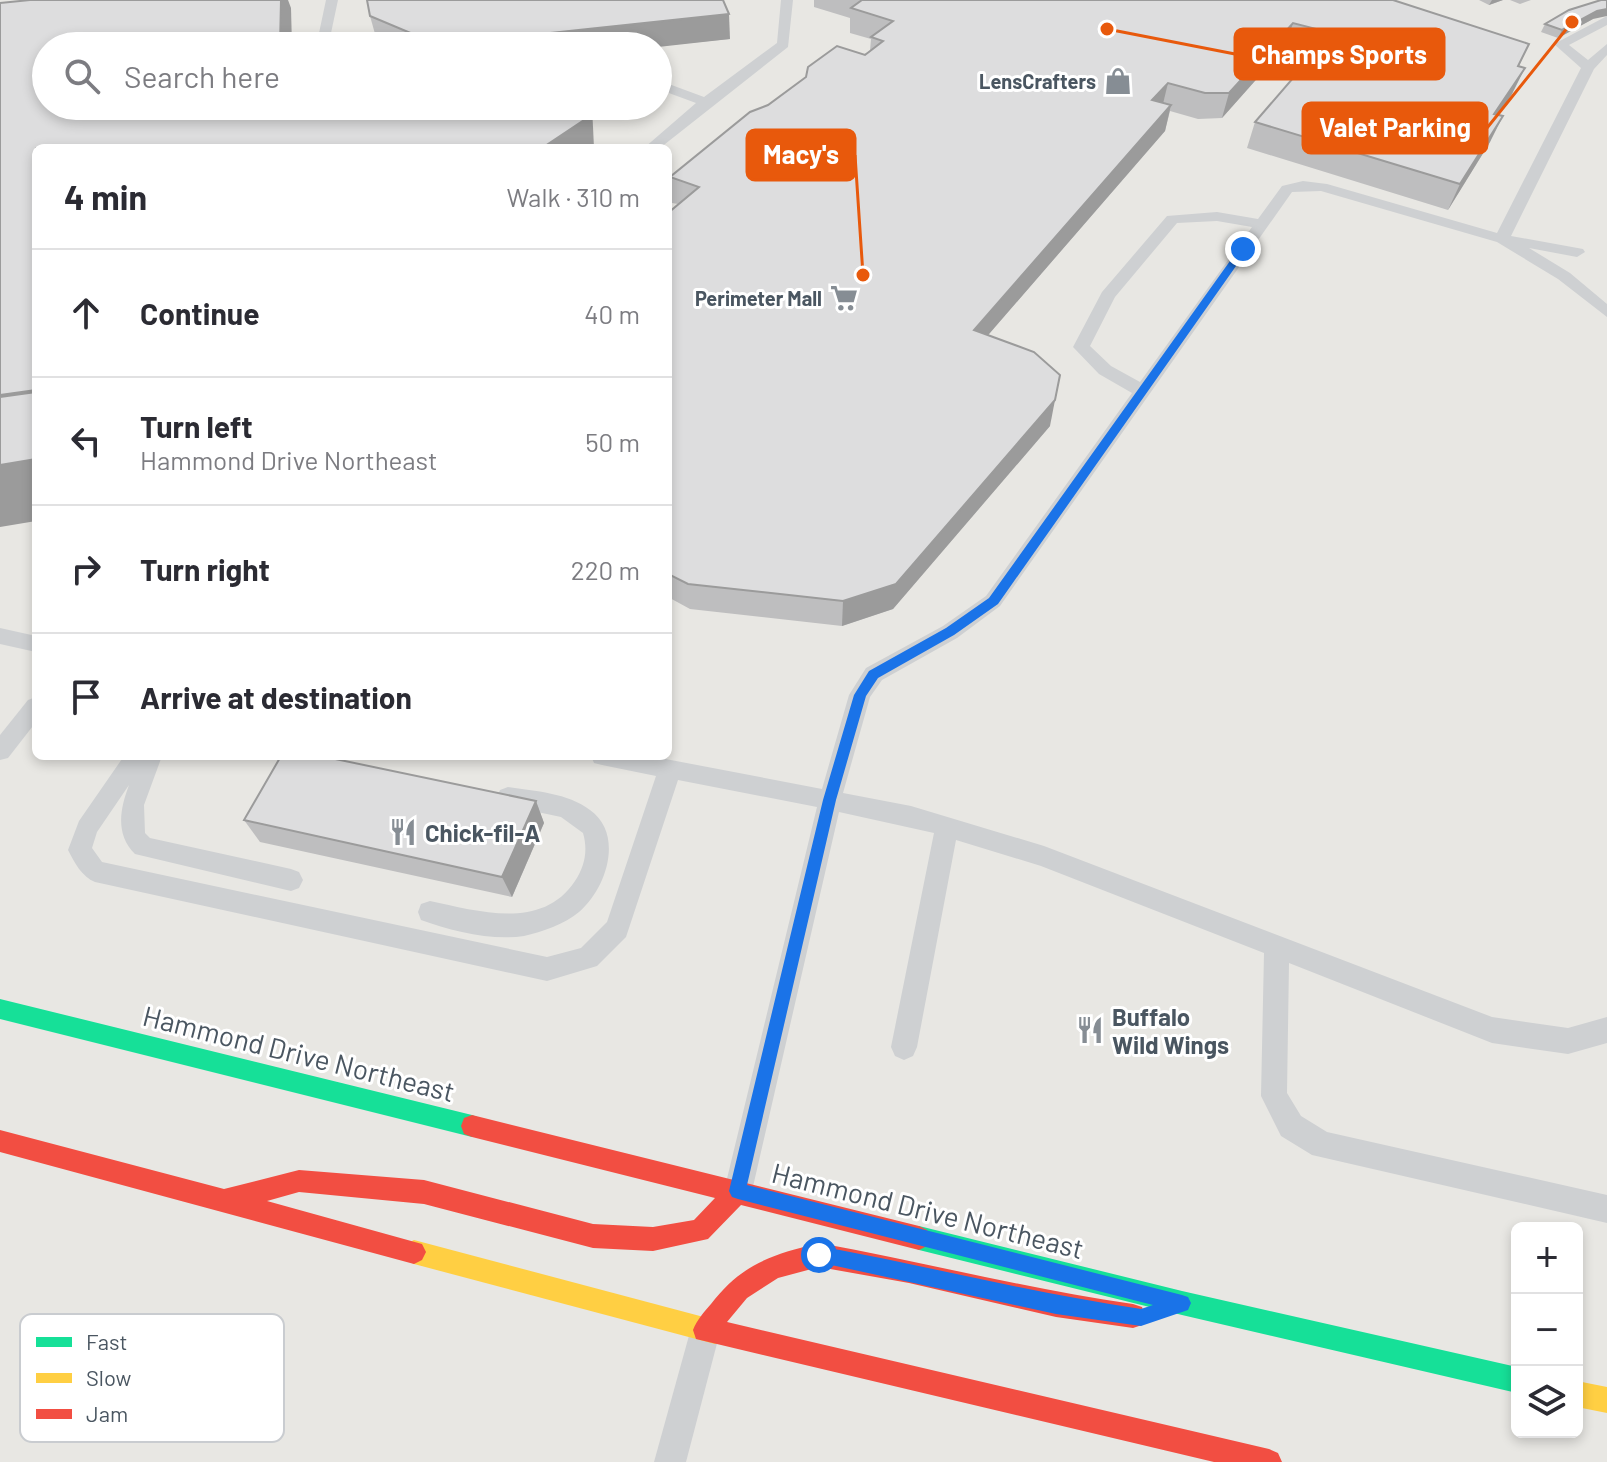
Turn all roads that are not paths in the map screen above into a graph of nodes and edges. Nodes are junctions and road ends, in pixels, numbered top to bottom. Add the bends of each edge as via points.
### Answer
1 (332, 0) edge
2 (787, 0) edge
3 (1607, 20) edge
4 (325, 32) edge
5 (1599, 58) edge
6 (672, 89) edge
7 (706, 102) junction
8 (656, 144) edge
9 (1261, 225) junction
10 (1502, 239) junction
11 (1577, 252) dead end
12 (1607, 312) edge
13 (1142, 391) junction
14 (0, 636) edge
15 (32, 643) edge
16 (32, 711) edge
17 (0, 751) edge
18 (133, 760) edge
19 (150, 760) edge
20 (623, 760) edge
21 (670, 769) junction
22 (490, 793) edge
23 (830, 800) junction
24 (947, 827) junction
25 (291, 880) dead end
26 (430, 912) dead end
27 (1277, 944) junction
28 (0, 1009) edge
29 (1607, 1030) edge
30 (904, 1047) dead end
31 (0, 1141) edge
32 (738, 1191) junction
33 (224, 1200) junction
34 (1607, 1209) edge
35 (1182, 1303) junction
36 (705, 1330) junction
37 (1511, 1379) edge
38 (1583, 1395) edge
39 (1607, 1400) edge
40 (670, 1462) edge
41 (1269, 1462) edge

1 - 4 lane
2 - 7 lane via 783,44
3 - 5 lane via 1560,44
5 - 10 lane
6 - 7 lane
7 - 8 lane
9 - 10 lane via 1287,189 1303,185
9 - 13 lane
9 - 13 lane via 1214,215 1172,219 1121,277 1087,328 1081,347 1105,370
10 - 11 lane
10 - 12 lane via 1564,276
13 - 23 lane via 993,601 874,674 860,695
14 - 15 lane
16 - 17 lane
18 - 21 lane via 87,828 80,850 95,871 547,969 588,958 617,929
19 - 25 lane via 133,805 133,837 143,847
20 - 21 lane
21 - 23 lane
22 - 26 lane via 583,816 597,829 600,848 590,877 575,900 525,924 496,925
23 - 24 lane
23 - 32 lane
24 - 27 lane via 1044,856
24 - 30 lane
27 - 29 lane via 1492,1030 1568,1041
27 - 34 lane via 1274,1096 1291,1126 1322,1145
28 - 32 main road, Hammond Drive Northeast
31 - 33 main road
32 - 33 main road via 700,1231 653,1239 593,1236 424,1192 299,1181
32 - 35 main road, Hammond Drive Northeast
33 - 36 main road
35 - 36 main road via 1141,1318 819,1255 773,1267 738,1289
35 - 37 main road, Hammond Drive Northeast
36 - 40 lane
36 - 41 main road
38 - 39 main road

